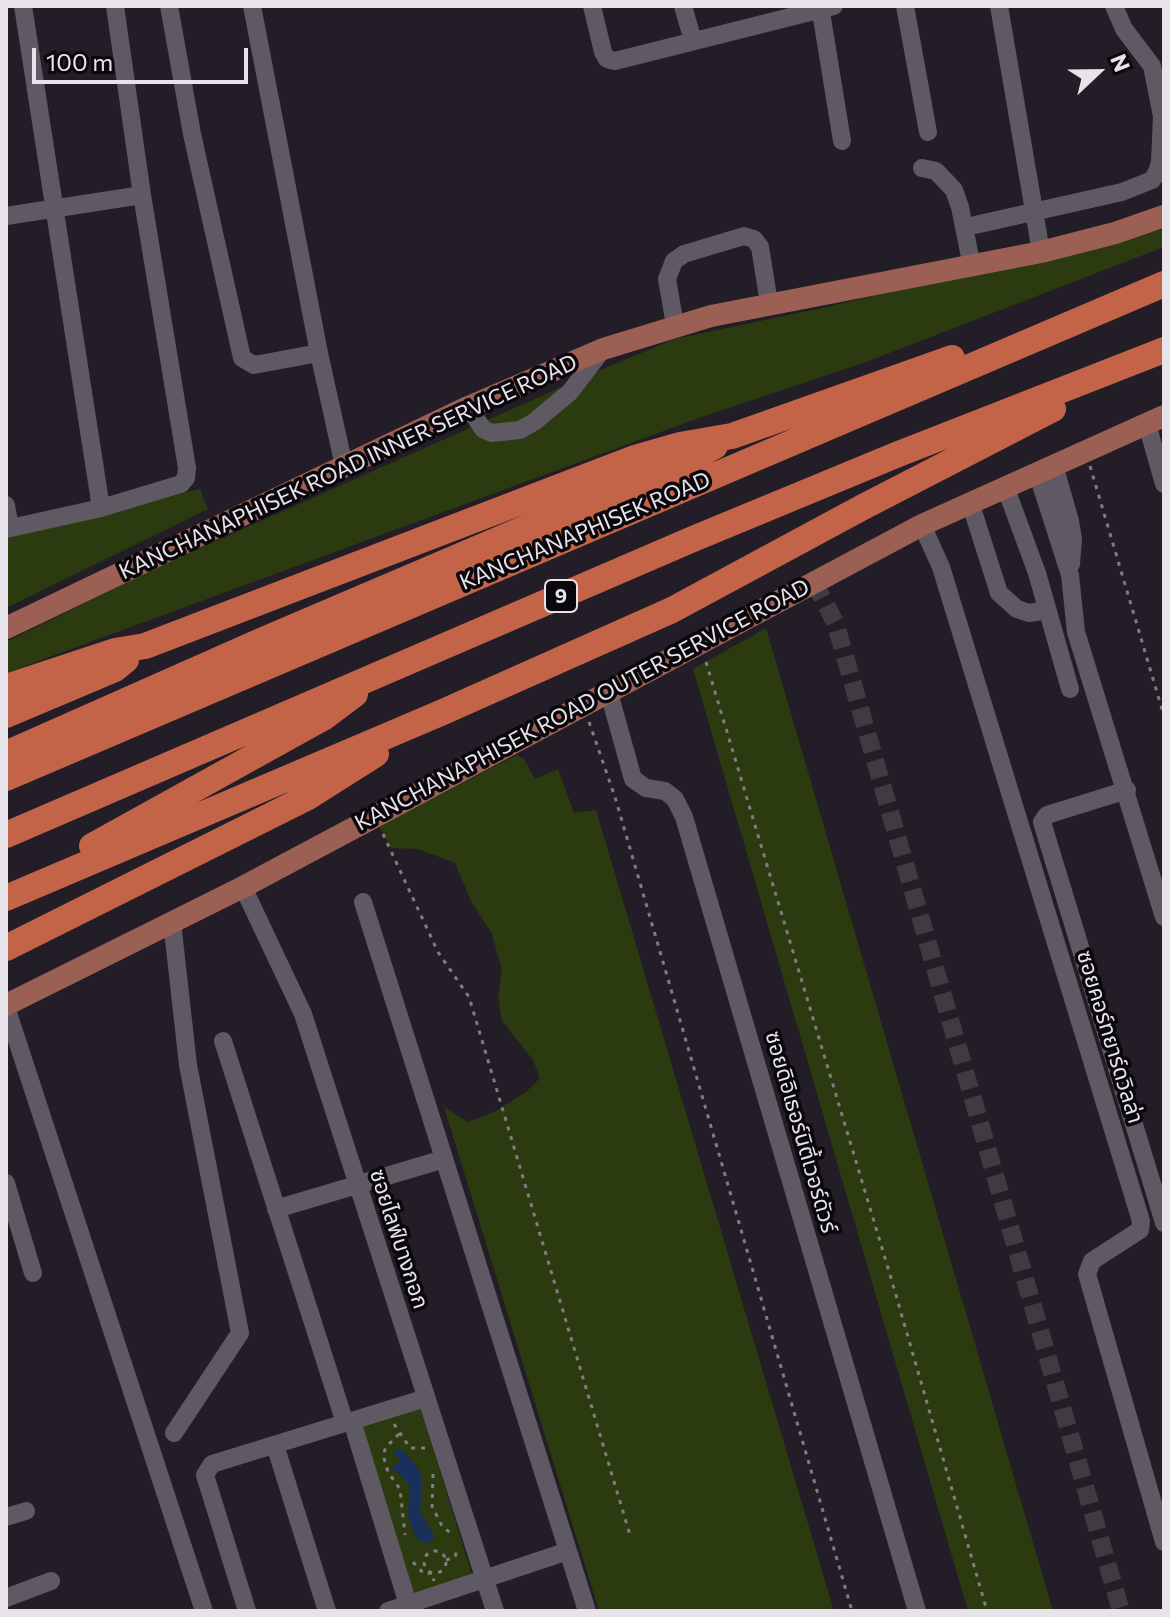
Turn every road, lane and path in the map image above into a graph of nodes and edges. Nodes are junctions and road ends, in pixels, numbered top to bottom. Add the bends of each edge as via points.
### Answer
1 (23, 6) edge
2 (115, 6) edge
3 (169, 6) edge
4 (252, 6) edge
5 (592, 6) edge
6 (683, 6) edge
7 (905, 6) edge
8 (999, 6) edge
9 (1114, 6) edge
10 (825, 7) edge
11 (693, 41) junction
12 (1158, 65) edge
13 (928, 132) dead end
14 (842, 141) dead end
15 (922, 168) dead end
16 (142, 195) junction
17 (56, 209) junction
18 (1034, 212) junction
19 (6, 216) edge
20 (1164, 216) edge
21 (975, 225) dead end
22 (1041, 252) junction
23 (972, 267) junction
24 (1164, 284) edge
25 (769, 303) junction
26 (675, 325) junction
27 (1063, 327) junction
28 (603, 349) junction
29 (1164, 350) edge
30 (319, 353) junction
31 (1121, 369) junction
32 (468, 407) junction
33 (1156, 420) edge
34 (732, 436) junction
35 (1085, 451) junction
36 (1160, 458) edge
37 (344, 466) junction
38 (1046, 469) junction
39 (1164, 484) edge
40 (1005, 486) junction
41 (970, 502) junction
42 (6, 505) edge
43 (101, 508) junction
44 (922, 525) junction
45 (8, 528) edge
46 (1047, 610) junction
47 (6, 628) edge
48 (700, 643) junction
49 (145, 646) junction
50 (380, 675) junction
51 (6, 687) edge
52 (1070, 689) dead end
53 (609, 693) junction
54 (584, 707) junction
55 (443, 712) junction
56 (6, 715) edge
57 (1164, 716) edge
58 (6, 754) edge
59 (6, 778) edge
60 (1127, 790) junction
61 (374, 816) junction
62 (6, 835) edge
63 (243, 887) junction
64 (112, 895) junction
65 (9, 897) edge
66 (363, 902) dead end
67 (1164, 917) edge
68 (172, 922) junction
69 (6, 930) edge
70 (6, 948) edge
71 (6, 1006) edge
72 (223, 1041) dead end
73 (444, 1159) junction
74 (6, 1183) edge
75 (356, 1184) junction
76 (276, 1209) junction
77 (1163, 1215) edge
78 (33, 1273) dead end
79 (426, 1398) junction
80 (388, 1410) junction
81 (348, 1422) junction
82 (174, 1433) dead end
83 (399, 1434) junction
84 (275, 1445) junction
85 (425, 1448) dead end
86 (433, 1474) dead end
87 (26, 1511) dead end
88 (6, 1517) edge
89 (630, 1535) dead end
90 (406, 1538) dead end
91 (1164, 1542) edge
92 (568, 1551) junction
93 (411, 1557) dead end
94 (446, 1560) junction
95 (432, 1573) junction
96 (485, 1579) junction
97 (51, 1581) dead end
98 (437, 1594) junction
99 (6, 1598) edge
100 (409, 1608) edge
101 (204, 1611) edge
102 (247, 1611) edge
103 (327, 1611) edge
104 (388, 1611) edge
105 (495, 1611) edge
106 (587, 1611) edge
107 (852, 1611) edge
108 (917, 1611) edge
109 (987, 1611) edge

1 - 17 street
2 - 16 street
3 - 30 street via 242,358 254,365
4 - 30 street
5 - 11 street via 607,59
6 - 11 street
7 - 13 street
8 - 18 street
9 - 12 street via 1124,29
10 - 11 street
10 - 14 street
12 - 18 street via 1160,162 1152,180
15 - 23 street via 936,171 954,190
16 - 17 street
16 - 43 street via 186,478
17 - 19 street
17 - 43 street
18 - 21 street
18 - 22 street
20 - 22 main road, KANCHANAPHISEK ROAD INNER SERVICE ROAD
22 - 23 main road, KANCHANAPHISEK ROAD INNER SERVICE ROAD
23 - 25 main road, KANCHANAPHISEK ROAD INNER SERVICE ROAD
24 - 27 highway, KANCHANAPHISEK ROAD / 9
25 - 26 main road, KANCHANAPHISEK ROAD INNER SERVICE ROAD
25 - 26 street via 760,247 744,236 674,261 667,279
26 - 28 main road, KANCHANAPHISEK ROAD INNER SERVICE ROAD
27 - 34 highway via 936,362
27 - 59 highway, KANCHANAPHISEK ROAD / 9
28 - 32 main road, KANCHANAPHISEK ROAD INNER SERVICE ROAD
28 - 32 street via 570,392 520,430 492,433
29 - 31 highway, 9
30 - 37 street
31 - 50 highway, 9 via 896,455
31 - 55 highway via 672,610
32 - 37 main road, KANCHANAPHISEK ROAD INNER SERVICE ROAD
33 - 35 main road, KANCHANAPHISEK ROAD OUTER SERVICE ROAD
33 - 36 street
34 - 49 highway via 635,458
34 - 58 highway via 678,466
35 - 38 main road, KANCHANAPHISEK ROAD OUTER SERVICE ROAD
35 - 57 path
36 - 39 street
37 - 47 main road, KANCHANAPHISEK ROAD INNER SERVICE ROAD
38 - 40 main road, KANCHANAPHISEK ROAD OUTER SERVICE ROAD
38 - 60 street via 1073,539 1070,575 1076,632
40 - 41 main road, KANCHANAPHISEK ROAD OUTER SERVICE ROAD
40 - 46 street
41 - 44 main road, KANCHANAPHISEK ROAD OUTER SERVICE ROAD
41 - 46 street via 999,593 1017,609
42 - 45 street
43 - 45 street
44 - 48 main road, KANCHANAPHISEK ROAD OUTER SERVICE ROAD
44 - 91 street, ซอยคอร์ทยาร์ดวิลล่า via 941,567 1141,1221 1133,1236 1092,1261 1087,1274
46 - 52 street
48 - 53 main road, KANCHANAPHISEK ROAD OUTER SERVICE ROAD
48 - 109 path
49 - 51 highway
49 - 56 highway via 115,669
50 - 62 highway, 9
50 - 65 highway via 323,718
53 - 54 main road, KANCHANAPHISEK ROAD OUTER SERVICE ROAD
53 - 108 street, ซอยดิอิเธอร์นิตี้เวอร์ดัวร์ via 633,779 665,791 684,817
54 - 61 main road, KANCHANAPHISEK ROAD OUTER SERVICE ROAD
54 - 107 path via 615,797
55 - 64 highway via 308,797
55 - 65 highway
60 - 67 street
60 - 77 street via 1047,815 1042,822
61 - 63 main road, KANCHANAPHISEK ROAD OUTER SERVICE ROAD
61 - 89 path via 438,952 469,997
63 - 68 main road, KANCHANAPHISEK ROAD OUTER SERVICE ROAD
63 - 75 street, ซอยไลฟ์บางกอก via 303,1014
64 - 69 highway
64 - 70 highway
66 - 73 street
68 - 71 main road, KANCHANAPHISEK ROAD OUTER SERVICE ROAD
68 - 82 street via 188,1065 240,1333
71 - 101 street
72 - 76 street
73 - 75 street
73 - 92 street
74 - 78 street
75 - 76 street
75 - 79 street, ซอยไลฟ์บางกอก
76 - 81 street
79 - 80 street
79 - 96 street, ซอยไลฟ์บางกอก
80 - 81 street
80 - 83 path
81 - 84 street
81 - 100 street
83 - 85 path via 410,1448
83 - 90 path via 383,1455 400,1489
84 - 102 street via 212,1464 205,1475
84 - 103 street
86 - 94 path via 432,1506 458,1547 455,1557
87 - 88 street
92 - 96 street
92 - 106 street
93 - 95 path via 424,1574
94 - 95 path via 443,1571
94 - 95 path via 436,1551 426,1555 424,1566
95 - 98 path
96 - 98 street
96 - 105 street, ซอยไลฟ์บางกอก
97 - 99 street
98 - 100 street
100 - 104 street

